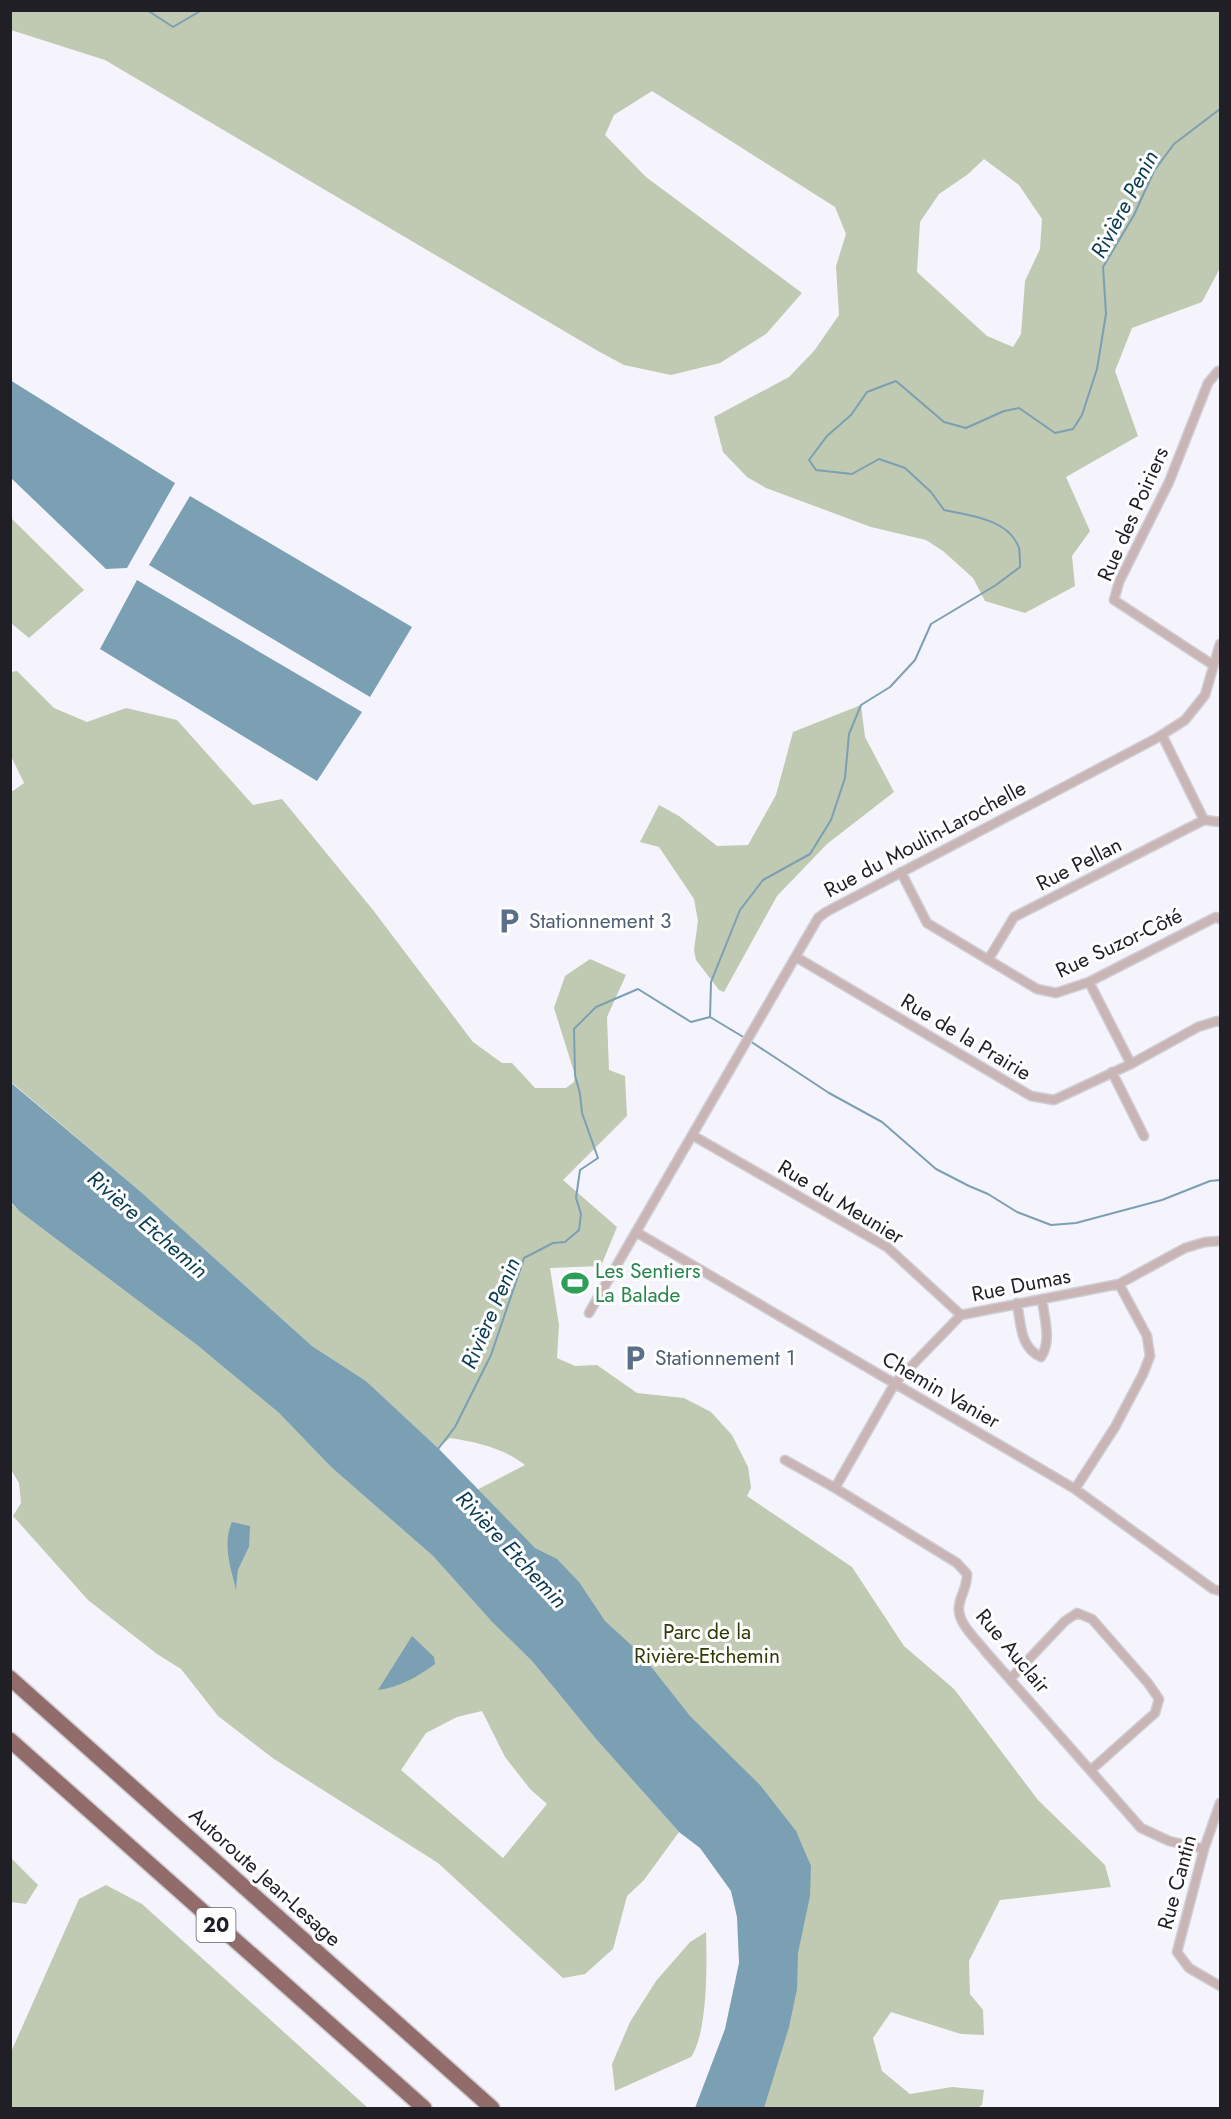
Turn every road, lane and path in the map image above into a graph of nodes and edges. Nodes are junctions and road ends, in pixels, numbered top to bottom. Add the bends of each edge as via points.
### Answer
1 (1221, 371) edge
2 (1221, 644) edge
3 (1213, 665) junction
4 (1162, 735) junction
5 (1204, 820) junction
6 (1221, 822) edge
7 (901, 872) junction
8 (1221, 919) edge
9 (796, 957) junction
10 (988, 960) junction
11 (1089, 982) junction
12 (1221, 1022) edge
13 (1131, 1064) junction
14 (1112, 1072) junction
15 (692, 1135) junction
16 (1144, 1136) dead end
17 (636, 1232) junction
18 (1221, 1240) edge
19 (1119, 1284) junction
20 (1042, 1299) junction
21 (1017, 1304) junction
22 (589, 1313) dead end
23 (961, 1314) junction
24 (895, 1383) junction
25 (785, 1460) dead end
26 (835, 1488) junction
27 (1076, 1489) junction
28 (1221, 1592) edge
29 (10, 1678) edge
30 (1011, 1678) junction
31 (10, 1740) edge
32 (1091, 1770) junction
33 (1221, 1803) edge
34 (1204, 1849) junction
35 (1221, 1986) edge
36 (424, 2109) edge
37 (492, 2109) edge

1 - 3 street, Rue des Poiriers via 1208,383 1169,482 1119,582 1114,600
2 - 3 street, Rue du Moulin-Larochelle
3 - 4 street, Rue du Moulin-Larochelle via 1205,695 1185,720
4 - 5 street
4 - 7 street, Rue du Moulin-Larochelle
5 - 6 street
5 - 10 street, Rue Pellan via 1014,917
7 - 9 street, Rue du Moulin-Larochelle via 818,918
7 - 10 street, Rue Suzor-Côté via 927,923
8 - 11 street, Rue Suzor-Côté via 1216,917
9 - 14 street, Rue de la Prairie via 1031,1096 1054,1100
9 - 15 street, Rue du Moulin-Larochelle
10 - 11 street, Rue Suzor-Côté via 1037,989 1056,993
11 - 13 street
12 - 13 street, Rue de la Prairie via 1198,1027
13 - 14 street, Rue de la Prairie
14 - 16 street
15 - 17 street, Rue du Moulin-Larochelle
15 - 23 street, Rue du Meunier via 887,1247
17 - 22 street, Rue du Moulin-Larochelle
17 - 24 street, Chemin Vanier
18 - 19 street, Rue Dumas via 1185,1248
19 - 20 street, Rue Dumas
19 - 27 street via 1147,1336 1150,1356 1115,1427
20 - 21 street, Rue Dumas
20 - 21 street via 1047,1334 1041,1357 1024,1343
21 - 23 street, Rue Dumas
23 - 24 street, Rue Dumas
24 - 26 street, Rue Dumas
24 - 27 street, Chemin Vanier
25 - 26 street, Rue Auclair
26 - 30 street, Rue Auclair via 957,1563 967,1574 967,1586 958,1607 962,1622
27 - 28 street, Chemin Vanier
29 - 37 highway, Autoroute Jean-Lesage / 20
30 - 32 street, Rue Auclair
30 - 32 street via 1077,1613 1092,1620 1141,1675 1159,1699 1155,1713
31 - 36 highway, 20
32 - 34 street, Rue Auclair via 1141,1827 1169,1841
33 - 34 street, Rue Cantin
34 - 35 street, Rue Cantin via 1177,1952 1189,1968

